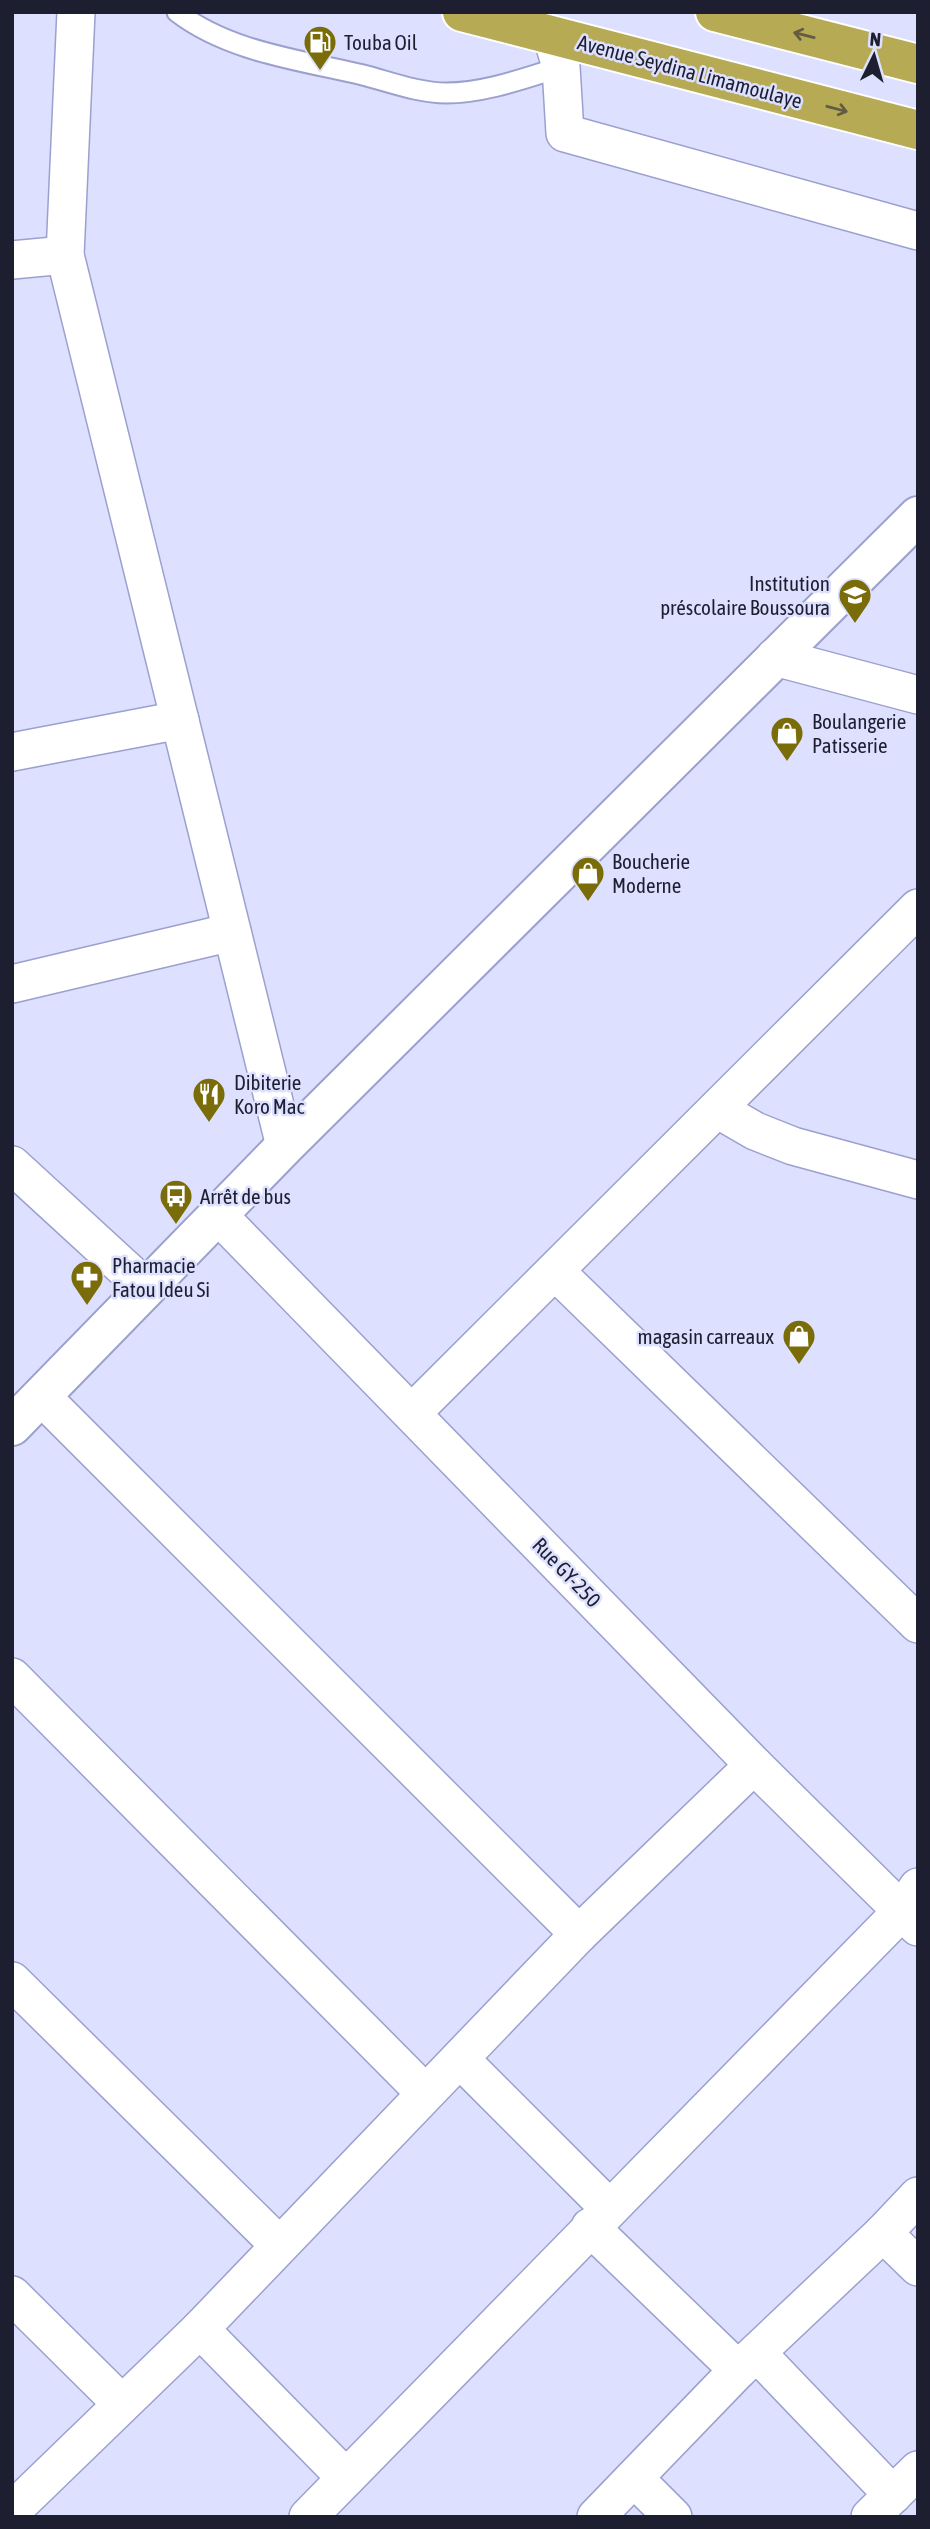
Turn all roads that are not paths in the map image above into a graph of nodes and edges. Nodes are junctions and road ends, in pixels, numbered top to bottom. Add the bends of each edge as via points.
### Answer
1 (76, 12) edge
2 (177, 12) edge
3 (462, 12) edge
4 (718, 12) edge
5 (556, 51) junction
6 (918, 64) edge
7 (918, 130) edge
8 (918, 231) edge
9 (65, 255) junction
10 (12, 260) edge
11 (918, 516) edge
12 (775, 657) junction
13 (918, 695) edge
14 (180, 720) junction
15 (12, 752) edge
16 (918, 908) edge
17 (232, 932) junction
18 (12, 984) edge
19 (717, 1109) junction
20 (285, 1146) junction
21 (12, 1165) edge
22 (914, 1174) edge
23 (217, 1214) junction
24 (555, 1271) junction
25 (146, 1288) junction
26 (41, 1396) junction
27 (412, 1413) junction
28 (12, 1426) edge
29 (918, 1624) edge
30 (12, 1677) edge
31 (754, 1765) junction
32 (912, 1908) edge
33 (579, 1934) junction
34 (12, 1981) edge
35 (460, 2059) junction
36 (425, 2093) junction
37 (918, 2196) edge
38 (600, 2218) junction
39 (883, 2233) junction
40 (279, 2245) junction
41 (918, 2267) edge
42 (12, 2295) edge
43 (200, 2329) junction
44 (748, 2362) junction
45 (122, 2404) junction
46 (346, 2478) junction
47 (634, 2478) junction
48 (894, 2494) edge
49 (12, 2511) edge
50 (311, 2516) edge
51 (596, 2517) edge
52 (673, 2517) edge

1 - 9 street
2 - 5 lane via 217,37 247,47 429,91 465,91 523,79
3 - 5 highway, Avenue Seydina Limamoulaye
6 -> 4 highway
5 -> 7 highway, Avenue Seydina Limamoulaye
5 - 8 street via 565,133
9 - 10 street
9 - 14 street
11 - 12 street
12 - 13 street
12 - 20 street
14 - 15 street
14 - 17 street
16 - 19 street
17 - 18 street
17 - 20 street
19 - 22 street via 793,1146
19 - 24 street
20 - 23 street
21 - 25 street
23 - 25 street
23 - 27 street, Rue GY-250
24 - 27 street
24 - 29 street
25 - 26 street
26 - 28 street
26 - 33 street
27 - 31 street, Rue GY-250
30 - 36 street
31 - 32 street, Rue GY-250
31 - 33 street
32 - 38 street
33 - 35 street
34 - 40 street
35 - 36 street
35 - 38 street
36 - 40 street
37 - 39 street
38 - 44 street
38 - 46 street
39 - 41 street
39 - 44 street
40 - 43 street
42 - 45 street
43 - 45 street
43 - 46 street
44 - 47 street
44 - 48 street
45 - 49 street
46 - 50 street
47 - 51 street
47 - 52 street

